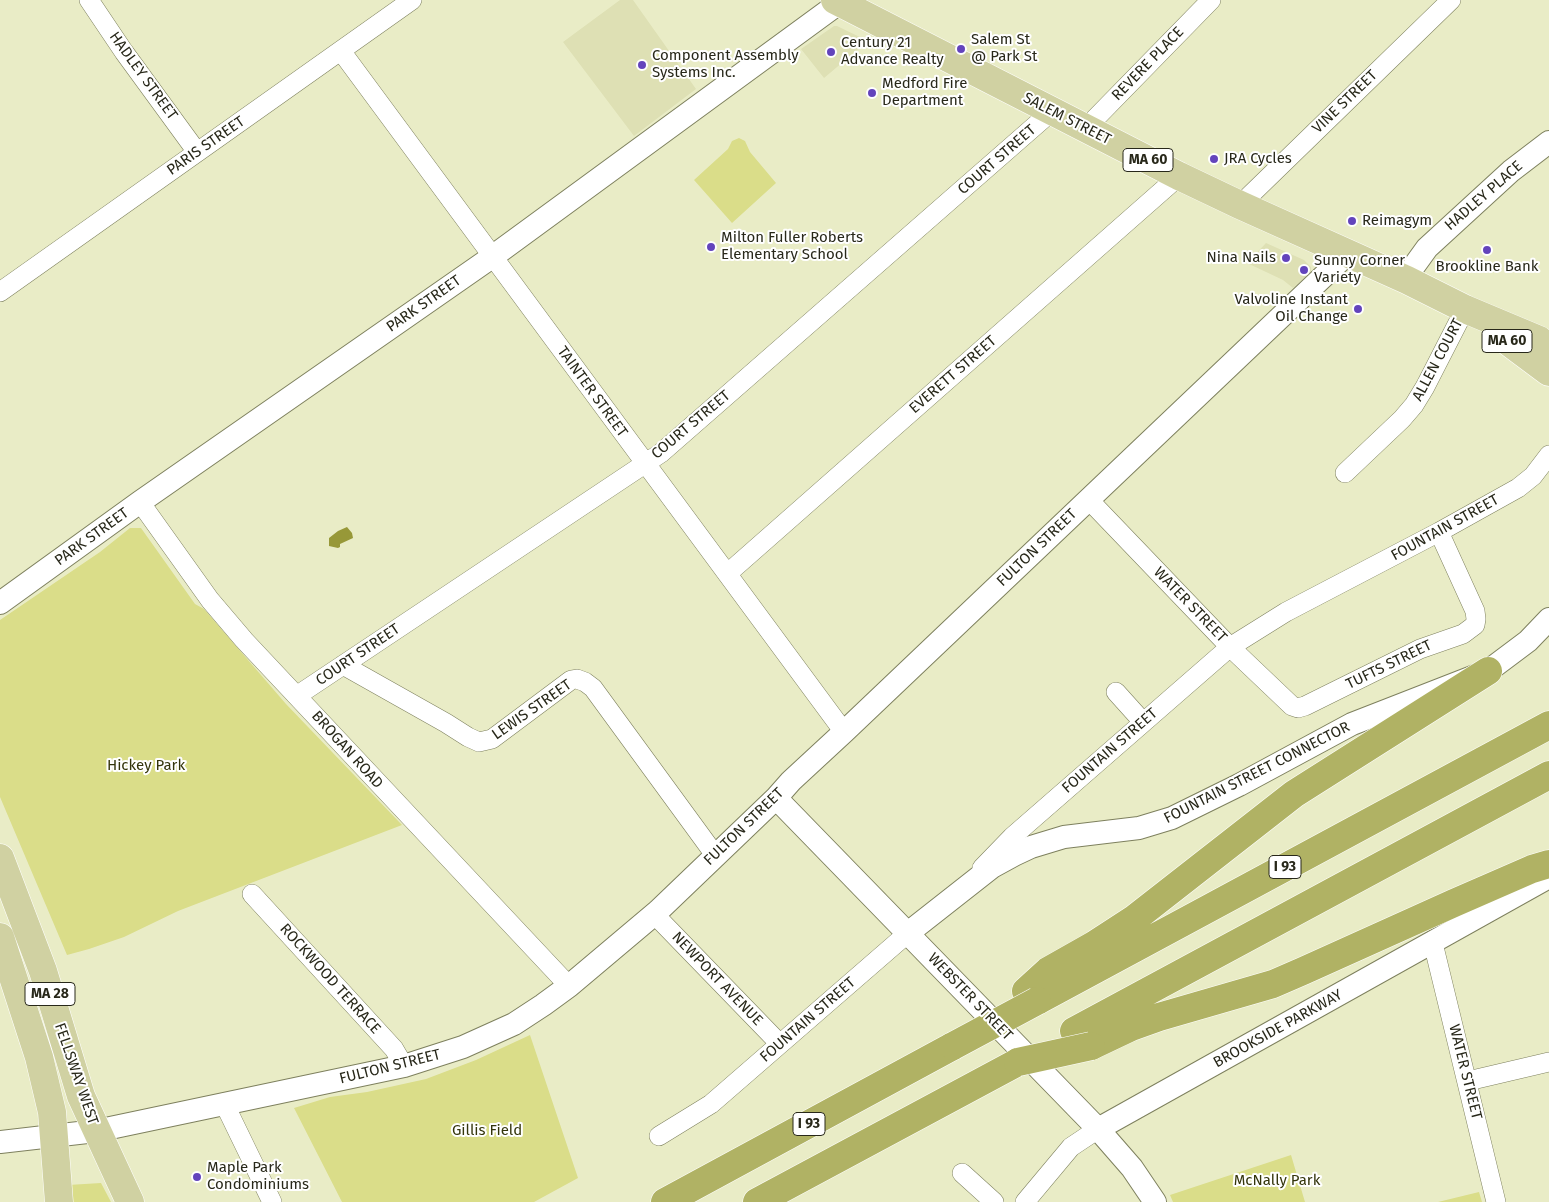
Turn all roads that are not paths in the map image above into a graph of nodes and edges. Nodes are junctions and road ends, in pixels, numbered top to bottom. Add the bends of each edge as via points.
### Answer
1 (89, 0) edge
2 (412, 0) edge
3 (1211, 0) edge
4 (1451, 0) edge
5 (840, 1) edge
6 (340, 51) junction
7 (1052, 111) junction
8 (1086, 128) junction
9 (1549, 142) edge
10 (198, 152) junction
11 (1179, 176) junction
12 (1240, 205) junction
13 (1347, 254) junction
14 (492, 257) junction
15 (1407, 280) junction
16 (0, 292) edge
17 (1465, 310) junction
18 (1546, 344) edge
19 (1549, 372) edge
20 (1549, 455) edge
21 (644, 462) junction
22 (1345, 473) dead end
23 (1089, 500) junction
24 (140, 502) junction
25 (1439, 532) junction
26 (727, 574) junction
27 (0, 603) edge
28 (1549, 619) edge
29 (1230, 647) junction
30 (343, 665) junction
31 (1488, 671) junction
32 (1116, 692) dead end
33 (298, 696) junction
34 (1295, 708) joint
35 (1142, 722) junction
36 (1541, 729) edge
37 (844, 732) junction
38 (1549, 775) edge
39 (776, 798) junction
40 (715, 855) junction
41 (0, 858) edge
42 (1549, 864) edge
43 (1549, 877) edge
44 (252, 894) dead end
45 (954, 898) junction
46 (654, 914) junction
47 (908, 933) junction
48 (0, 937) edge
49 (1433, 943) junction
50 (569, 986) junction
51 (1032, 996) junction
52 (1083, 1038) junction
53 (780, 1044) junction
54 (1549, 1062) edge
55 (404, 1066) junction
56 (1468, 1081) junction
57 (224, 1103) junction
58 (1098, 1130) junction
59 (96, 1131) junction
60 (659, 1136) dead end
61 (54, 1137) junction
62 (0, 1142) edge
63 (962, 1174) dead end
64 (59, 1202) edge
65 (130, 1202) edge
66 (272, 1202) edge
67 (665, 1202) edge
68 (757, 1202) edge
69 (994, 1202) edge
70 (1025, 1202) edge
71 (1155, 1202) edge
72 (1496, 1202) edge

1 - 10 street, HADLEY STREET
2 - 6 street, PARIS STREET
3 - 8 street, REVERE PLACE
4 - 12 street, VINE STREET
5 - 7 main road, SALEM STREET / MA 60
5 - 14 street, PARK STREET
6 - 10 street, PARIS STREET
6 - 14 street, TAINTER STREET
7 - 8 main road, SALEM STREET / MA 60
7 - 21 street, COURT STREET via 661,453
8 - 11 main road, SALEM STREET / MA 60
9 - 15 street, HADLEY PLACE via 1511,171 1427,248
10 - 16 street, PARIS STREET
11 - 12 main road, SALEM STREET / MA 60
11 - 26 street, EVERETT STREET
12 - 13 main road, SALEM STREET / MA 60
13 - 15 main road, SALEM STREET / MA 60
13 - 23 street, FULTON STREET
14 - 21 street, TAINTER STREET
14 - 24 street, PARK STREET
15 - 17 main road, SALEM STREET / MA 60
17 - 18 main road, SALEM STREET / MA 60
17 - 19 main road, SALEM STREET / MA 60
17 - 22 street, ALLEN COURT via 1414,404
20 - 25 street, FOUNTAIN STREET via 1534,476 1518,488
21 - 26 street, TAINTER STREET
21 - 30 street, COURT STREET
23 - 29 street, WATER STREET
23 - 37 street, FULTON STREET
24 - 27 street, PARK STREET
24 - 33 street, BROGAN ROAD via 210,600
25 - 29 street, FOUNTAIN STREET via 1286,612
25 - 34 street, TUFTS STREET via 1473,606 1475,625 1463,634 1420,649
26 - 37 street, TAINTER STREET
28 - 31 street, FOUNTAIN STREET CONNECTOR via 1528,642
29 - 34 street, WATER STREET
29 - 35 street, FOUNTAIN STREET
30 - 33 street, COURT STREET
30 - 40 street, LEWIS STREET via 479,742 492,739 571,680 585,682 593,688
31 - 45 street, FOUNTAIN STREET CONNECTOR via 1352,724 1172,818 1139,828 1064,837 1031,847 992,867
31 - 51 highway via 1294,794 1152,905 1094,945 1048,971
32 - 35 street
33 - 50 street, BROGAN ROAD
35 - 45 street, FOUNTAIN STREET via 1012,836
36 - 51 highway, I 93
37 - 39 street, FULTON STREET
38 - 52 highway
39 - 40 street, FULTON STREET
39 - 47 street, WEBSTER STREET
40 - 46 street, FULTON STREET
41 - 59 main road, FELLSWAY WEST / MA 28 via 43,971 81,1096
42 - 52 highway via 1462,899 1273,984
43 - 49 street, BROOKSIDE PARKWAY
44 - 55 street, ROCKWOOD TERRACE via 394,1049
45 - 47 street, FOUNTAIN STREET
46 - 50 street, FULTON STREET
46 - 53 street, NEWPORT AVENUE
47 - 53 street, FOUNTAIN STREET
47 - 58 street, WEBSTER STREET
48 - 61 main road, FELLSWAY WEST / MA 28 via 39,1057 52,1112
49 - 56 street, WATER STREET
49 - 58 street, BROOKSIDE PARKWAY
50 - 55 street, FULTON STREET via 514,1024 463,1047
51 - 67 highway, I 93, bridge via 986,1029
52 - 68 highway, bridge via 1018,1062
53 - 60 street, FOUNTAIN STREET via 711,1104
54 - 56 street
55 - 57 street, FULTON STREET
56 - 72 street, WATER STREET
57 - 59 street, FULTON STREET
57 - 66 street
58 - 70 street, BROOKSIDE PARKWAY via 1071,1147
58 - 71 street, WEBSTER STREET via 1132,1168
59 - 61 street, FULTON STREET
59 - 65 main road, FELLSWAY WEST / MA 28
61 - 62 street, FULTON STREET
61 - 64 main road, FELLSWAY WEST / MA 28
63 - 69 street

